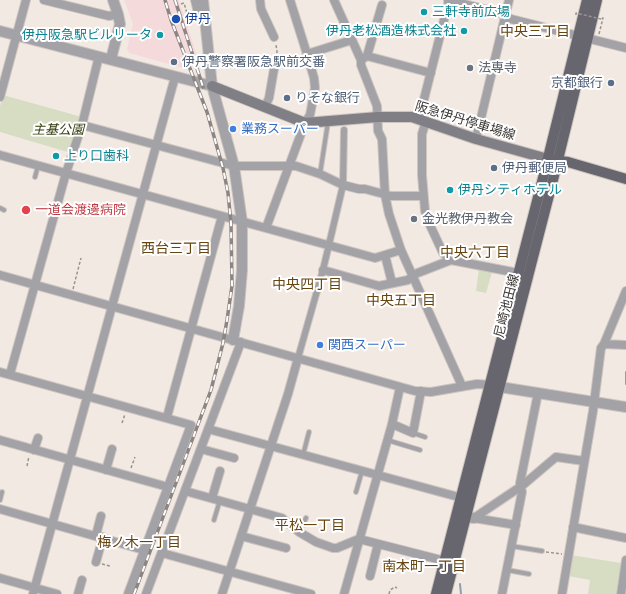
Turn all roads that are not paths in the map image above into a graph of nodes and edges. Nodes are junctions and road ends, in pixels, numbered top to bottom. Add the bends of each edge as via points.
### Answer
1 (26, 0) edge
2 (44, 0) edge
3 (113, 0) edge
4 (195, 0) edge
5 (204, 0) edge
6 (260, 0) edge
7 (290, 0) edge
8 (334, 0) edge
9 (449, 0) edge
10 (509, 0) edge
11 (587, 0) edge
12 (597, 0) edge
13 (382, 5) dead end
14 (118, 14) junction
15 (505, 16) junction
16 (205, 24) junction
17 (0, 31) edge
18 (17, 36) junction
19 (578, 36) junction
20 (274, 37) road end
21 (588, 39) junction
22 (352, 40) junction
23 (626, 48) edge
24 (307, 54) junction
25 (99, 56) junction
26 (364, 58) junction
27 (111, 59) junction
28 (274, 69) road end
29 (431, 73) junction
30 (175, 77) junction
31 (212, 86) junction
32 (1, 92) edge
33 (265, 107) junction
34 (378, 117) junction
35 (423, 120) junction
36 (328, 122) junction
37 (305, 123) junction
38 (82, 125) junction
39 (344, 130) dead end
40 (476, 139) junction
41 (157, 146) junction
42 (0, 155) edge
43 (552, 160) junction
44 (38, 166) junction
45 (234, 166) junction
46 (290, 166) junction
47 (66, 173) junction
48 (320, 174) junction
49 (35, 178) dead end
50 (626, 179) edge
51 (343, 185) junction
52 (143, 194) junction
53 (385, 194) junction
54 (423, 196) junction
55 (222, 216) junction
56 (242, 222) junction
57 (266, 228) junction
58 (329, 245) junction
59 (401, 250) junction
60 (386, 255) junction
61 (451, 260) junction
62 (323, 270) junction
63 (518, 273) junction
64 (0, 275) edge
65 (413, 276) junction
66 (526, 280) junction
67 (392, 283) junction
68 (35, 285) junction
69 (626, 291) edge
70 (111, 306) junction
71 (191, 328) junction
72 (237, 341) junction
73 (604, 344) junction
74 (626, 345) edge
75 (298, 358) junction
76 (0, 372) edge
77 (10, 374) junction
78 (462, 386) junction
79 (495, 386) junction
80 (400, 387) junction
81 (421, 392) junction
82 (538, 392) junction
83 (87, 395) junction
84 (594, 401) junction
85 (626, 407) edge
86 (167, 417) junction
87 (392, 424) junction
88 (208, 429) junction
89 (309, 432) dead end
90 (413, 432) junction
91 (425, 437) dead end
92 (38, 438) dead end
93 (0, 440) edge
94 (387, 440) junction
95 (271, 446) junction
96 (33, 449) junction
97 (112, 449) dead end
98 (201, 449) junction
99 (420, 450) dead end
100 (303, 455) junction
101 (234, 458) dead end
102 (70, 459) junction
103 (584, 461) junction
104 (106, 470) junction
105 (220, 471) dead end
106 (362, 471) junction
107 (378, 475) junction
108 (521, 486) junction
109 (168, 487) junction
110 (185, 491) junction
111 (2, 492) dead end
112 (356, 492) dead end
113 (466, 498) junction
114 (216, 499) junction
115 (0, 500) edge
116 (0, 509) edge
117 (250, 509) junction
118 (101, 516) dead end
119 (470, 517) junction
120 (306, 518) dead end
121 (214, 520) dead end
122 (52, 523) junction
123 (516, 525) junction
124 (573, 527) junction
125 (299, 532) junction
126 (99, 536) junction
127 (241, 536) junction
128 (626, 538) edge
129 (359, 539) junction
130 (378, 544) junction
131 (511, 546) junction
132 (286, 548) dead end
133 (144, 550) junction
134 (542, 551) road end
135 (162, 553) junction
136 (626, 560) edge
137 (96, 562) dead end
138 (449, 562) junction
139 (507, 570) junction
140 (229, 572) junction
141 (529, 574) dead end
142 (370, 576) dead end
143 (0, 578) edge
144 (82, 580) dead end
145 (624, 582) edge
146 (280, 590) edge
147 (34, 591) edge
148 (57, 594) edge
149 (78, 594) edge
150 (128, 594) edge
151 (146, 594) edge
152 (222, 594) edge
153 (311, 594) edge
154 (344, 594) edge
155 (436, 594) edge
156 (446, 594) edge
157 (502, 594) edge
158 (562, 594) edge
159 (621, 594) edge

1 - 18 street
2 - 14 street via 109,16
3 - 14 street
4 - 16 street
5 - 16 street
6 - 20 street
7 - 24 street
8 - 22 street
9 - 15 street
9 - 29 street
10 - 15 street
11 - 19 main road, 尼崎池田線
12 - 21 main road, 尼崎池田線
13 - 26 street
14 - 27 street via 119,28
15 - 19 street
15 - 40 street
16 - 31 street
17 - 18 street
18 - 25 street
18 - 32 street
19 - 21 street
19 - 43 main road, 尼崎池田線
21 - 23 street
21 - 43 main road, 尼崎池田線
22 - 24 street
22 - 26 street
24 - 37 street via 315,88 310,115
25 - 27 street
25 - 38 street
26 - 29 street
26 - 34 street via 361,65 377,106
27 - 30 street
28 - 33 street
29 - 35 street
30 - 31 street
30 - 41 street
31 - 33 main road, 阪急伊丹停車場線
31 - 45 street
33 - 37 main road, 阪急伊丹停車場線
34 - 35 main road, 阪急伊丹停車場線
34 - 36 main road, 阪急伊丹停車場線
34 - 53 street
35 - 40 main road, 阪急伊丹停車場線
35 - 54 street
36 - 37 main road, 阪急伊丹停車場線
36 - 48 lane
37 - 46 street
38 - 41 street
38 - 47 street
39 - 51 street
40 - 43 main road, 阪急伊丹停車場線
41 - 45 street
41 - 52 street
42 - 44 street
43 - 50 main road
43 - 63 main road, 尼崎池田線
43 - 66 main road, 尼崎池田線
44 - 47 street
44 - 49 lane
45 - 46 street
45 - 56 street
46 - 48 street
46 - 57 street
47 - 52 street
47 - 68 street
48 - 51 street
51 - 53 street
51 - 58 street
52 - 55 street
52 - 70 street
53 - 54 street
53 - 59 street
54 - 61 street via 425,211 434,235 443,253
55 - 56 street
55 - 71 street
56 - 57 street
56 - 72 street via 242,270
57 - 58 street
58 - 60 street via 375,258
58 - 62 street
59 - 60 street
59 - 65 street
60 - 67 street
61 - 63 street
61 - 65 street
62 - 67 street via 378,286
62 - 75 street
63 - 66 street
63 - 79 main road, 尼崎池田線
64 - 68 street
65 - 67 street via 408,280
65 - 78 street
66 - 79 main road, 尼崎池田線
68 - 70 street
68 - 77 street
69 - 73 street
70 - 71 street
70 - 83 street
71 - 72 street
71 - 86 street
72 - 75 street
72 - 88 street
73 - 74 street
73 - 84 street via 601,348
75 - 80 street
75 - 95 street
76 - 77 street
77 - 83 street
78 - 79 street
78 - 81 street
79 - 82 street
79 - 113 main road, 尼崎池田線
80 - 81 street
80 - 87 street
81 - 90 street
82 - 84 street
82 - 108 street
83 - 86 street
83 - 102 street
84 - 85 street
84 - 103 street
86 - 109 street via 191,425
87 - 90 street
87 - 94 street
88 - 95 street
88 - 98 street
89 - 100 lane
90 - 91 lane
92 - 96 street
93 - 96 street
94 - 99 lane
94 - 107 street
95 - 100 street
95 - 117 street
96 - 102 street
97 - 104 street
98 - 101 street
98 - 110 street
100 - 106 street
102 - 104 street
102 - 122 street
103 - 108 street via 556,457
103 - 124 street
104 - 109 street
105 - 114 street
106 - 107 street
106 - 112 lane
107 - 113 street
107 - 129 street
108 - 119 street
108 - 123 street
109 - 133 street
110 - 114 street
110 - 135 street
111 - 115 lane
113 - 119 main road, 尼崎池田線
113 - 138 main road, 尼崎池田線
114 - 117 street
114 - 121 lane
116 - 122 street
117 - 125 street via 282,518
117 - 127 street
118 - 126 street
119 - 123 street
119 - 138 main road, 尼崎池田線
120 - 125 lane
122 - 126 street
122 - 147 street
123 - 131 street
124 - 128 street
124 - 158 street
125 - 129 street via 333,548
126 - 133 street
126 - 137 street
127 - 132 street
127 - 140 street
129 - 130 street
129 - 154 street
130 - 138 street
130 - 142 street
131 - 134 lane
131 - 139 street
133 - 150 street
135 - 140 street
135 - 151 street
136 - 145 street
138 - 155 main road, 尼崎池田線
138 - 156 main road, 尼崎池田線
139 - 141 lane
139 - 157 street
140 - 146 street
140 - 152 street
143 - 147 street
144 - 149 street
145 - 159 street
146 - 153 street
147 - 148 street

